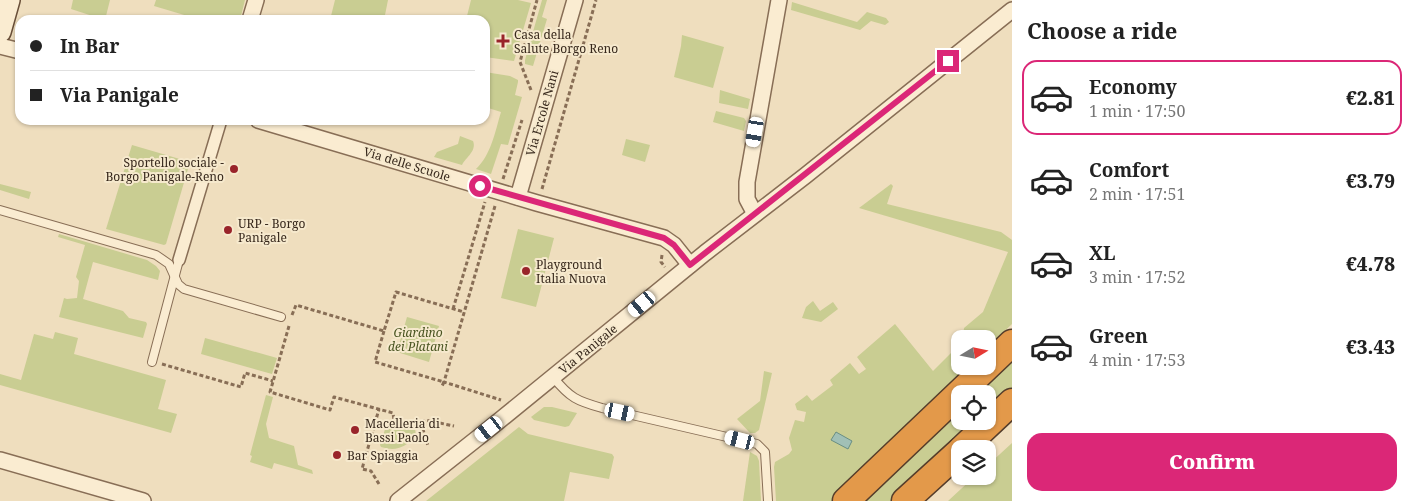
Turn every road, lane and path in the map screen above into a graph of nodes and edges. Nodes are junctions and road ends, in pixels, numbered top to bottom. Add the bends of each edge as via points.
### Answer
1 (9, 0) edge
2 (256, 0) edge
3 (537, 0) edge
4 (575, 0) edge
5 (596, 0) edge
6 (779, 0) edge
7 (1012, 10) edge
8 (252, 15) edge
9 (0, 32) edge
10 (0, 46) edge
11 (15, 50) edge
12 (529, 99) dead end
13 (523, 116) dead end
14 (219, 125) edge
15 (275, 125) edge
16 (503, 179) dead end
17 (542, 190) dead end
18 (518, 197) junction
19 (484, 204) dead end
20 (496, 204) dead end
21 (0, 210) edge
22 (755, 214) junction
23 (179, 260) joint
24 (690, 265) junction
25 (175, 276) junction
26 (453, 309) junction
27 (464, 312) junction
28 (281, 316) dead end
29 (384, 331) junction
30 (1012, 343) edge
31 (152, 362) joint
32 (553, 377) junction
33 (273, 381) junction
34 (444, 382) junction
35 (442, 386) dead end
36 (1012, 402) edge
37 (505, 403) dead end
38 (379, 409) junction
39 (422, 423) junction
40 (454, 426) dead end
41 (1012, 426) edge
42 (972, 440) edge
43 (996, 441) edge
44 (428, 446) dead end
45 (951, 459) edge
46 (0, 460) edge
47 (951, 482) edge
48 (379, 484) dead end
49 (143, 501) edge
50 (398, 501) edge
51 (768, 501) edge
52 (846, 501) edge
53 (905, 501) edge
54 (930, 501) edge

1 - 9 main road
2 - 8 street
3 - 12 path, Via Ercole Nani via 520,62 531,90
4 - 18 street, Via Ercole Nani
5 - 17 path
6 - 22 street via 747,182 746,199
7 - 22 street, Via Panigale
10 - 11 street
13 - 16 path, Via Ercole Nani
14 - 23 street
15 - 18 street, Via delle Scuole
18 - 24 street, Via delle Scuole via 664,238
19 - 26 path
20 - 27 path
21 - 25 lane via 156,255 169,264
22 - 24 street, Via Panigale
23 - 25 lane
24 - 32 street, Via Panigale
25 - 28 lane via 184,289
25 - 31 lane
26 - 27 path
26 - 29 path via 396,292
27 - 34 path
29 - 33 path via 296,305
29 - 34 path via 375,362
30 - 52 highway
31 - 33 path via 241,387 245,373
32 - 50 street, Via Panigale
32 - 51 lane via 578,401 757,444 765,452
33 - 38 path via 270,392 330,410 334,397
34 - 35 path
34 - 37 path via 499,398
36 - 42 highway
38 - 39 path via 393,413 394,420
38 - 48 path via 362,469 371,472
39 - 40 path via 425,420
39 - 44 path
41 - 43 highway
45 - 53 highway
46 - 49 street
47 - 54 highway

